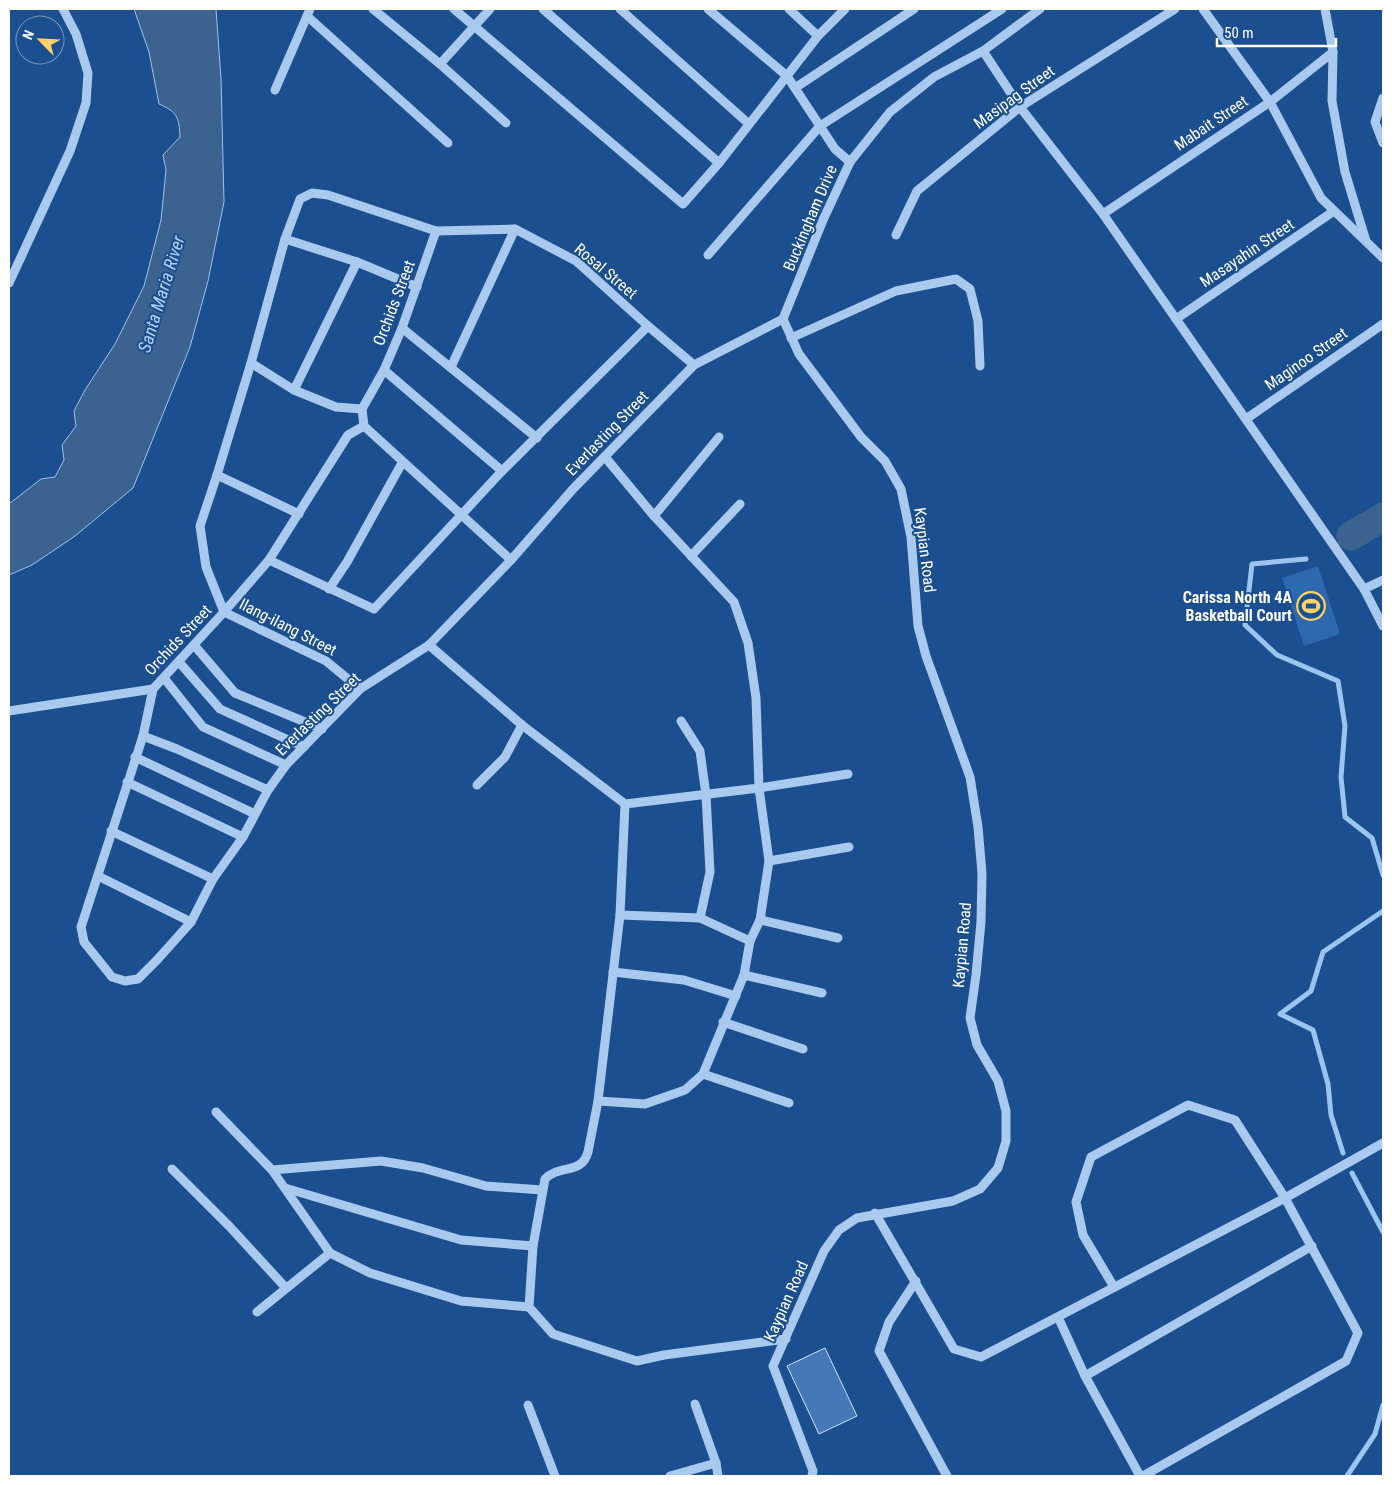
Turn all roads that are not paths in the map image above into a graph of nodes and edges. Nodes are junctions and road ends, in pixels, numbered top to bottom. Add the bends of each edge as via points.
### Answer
1 (63, 9) edge
2 (373, 9) edge
3 (454, 9) edge
4 (490, 9) edge
5 (543, 9) edge
6 (620, 9) edge
7 (708, 9) edge
8 (789, 9) edge
9 (845, 9) edge
10 (914, 9) edge
11 (1002, 9) edge
12 (1040, 9) edge
13 (1175, 9) edge
14 (1203, 9) edge
15 (1325, 9) edge
16 (309, 13) edge
17 (474, 25) junction
18 (818, 36) junction
19 (982, 51) junction
20 (1333, 52) junction
21 (440, 64) junction
22 (787, 76) junction
23 (795, 88) junction
24 (275, 90) dead end
25 (1383, 98) edge
26 (1270, 102) junction
27 (1020, 107) junction
28 (506, 123) dead end
29 (750, 124) junction
30 (820, 126) junction
31 (448, 142) dead end
32 (1383, 143) edge
33 (850, 162) junction
34 (718, 163) junction
35 (1334, 211) junction
36 (1103, 214) junction
37 (515, 229) junction
38 (436, 231) junction
39 (896, 235) dead end
40 (285, 239) junction
41 (1366, 242) junction
42 (708, 254) dead end
43 (1383, 258) edge
44 (357, 262) junction
45 (9, 283) edge
46 (417, 287) junction
47 (783, 319) junction
48 (1176, 319) junction
49 (1383, 324) edge
50 (648, 326) junction
51 (402, 328) junction
52 (791, 338) junction
53 (251, 363) junction
54 (694, 365) junction
55 (980, 366) dead end
56 (451, 367) junction
57 (384, 370) junction
58 (294, 390) junction
59 (362, 409) junction
60 (1246, 419) junction
61 (364, 426) junction
62 (719, 437) dead end
63 (537, 438) junction
64 (605, 457) junction
65 (402, 463) junction
66 (502, 471) junction
67 (218, 475) junction
68 (740, 504) dead end
69 (299, 514) junction
70 (462, 515) junction
71 (654, 516) junction
72 (691, 556) junction
73 (269, 560) junction
74 (511, 560) junction
75 (1383, 580) edge
76 (329, 589) junction
77 (1364, 589) junction
78 (224, 612) junction
79 (1383, 626) edge
80 (194, 645) junction
81 (429, 646) junction
82 (179, 662) junction
83 (164, 678) junction
84 (153, 689) junction
85 (360, 689) junction
86 (9, 711) edge
87 (681, 721) dead end
88 (522, 725) junction
89 (322, 729) junction
90 (143, 736) junction
91 (304, 747) junction
92 (135, 757) junction
93 (286, 765) junction
94 (848, 774) dead end
95 (127, 782) junction
96 (477, 784) dead end
97 (759, 788) junction
98 (268, 790) junction
99 (706, 795) junction
100 (625, 804) junction
101 (255, 814) junction
102 (111, 832) junction
103 (243, 837) junction
104 (849, 847) dead end
105 (769, 861) junction
106 (98, 876) junction
107 (213, 879) junction
108 (620, 915) junction
109 (700, 918) junction
110 (760, 920) junction
111 (191, 922) junction
112 (838, 938) dead end
113 (750, 942) junction
114 (613, 972) junction
115 (744, 975) junction
116 (125, 981) joint
117 (822, 992) dead end
118 (736, 996) junction
119 (724, 1022) junction
120 (803, 1049) dead end
121 (703, 1074) junction
122 (598, 1101) junction
123 (789, 1103) dead end
124 (216, 1112) dead end
125 (1383, 1142) edge
126 (172, 1169) dead end
127 (272, 1170) junction
128 (285, 1188) junction
129 (542, 1190) junction
130 (1285, 1198) junction
131 (875, 1213) junction
132 (533, 1246) junction
133 (1312, 1246) junction
134 (330, 1253) junction
135 (916, 1281) junction
136 (1114, 1287) junction
137 (286, 1288) junction
138 (529, 1307) junction
139 (256, 1312) dead end
140 (1058, 1317) junction
141 (786, 1339) junction
142 (1085, 1376) junction
143 (696, 1404) dead end
144 (528, 1405) dead end
145 (716, 1463) junction
146 (555, 1476) edge
147 (670, 1476) edge
148 (718, 1476) edge
149 (812, 1476) edge
150 (947, 1476) edge
151 (1141, 1476) edge

1 - 45 street via 76,34 88,73 86,102 70,151
2 - 21 street
3 - 17 street
4 - 17 street
5 - 34 street
6 - 29 street
7 - 22 street
8 - 18 street
9 - 18 street
10 - 23 street
11 - 30 street
12 - 19 street, Buckingham Drive
13 - 27 street, Masipag Street
14 - 26 street
15 - 20 street
16 - 24 street
16 - 31 street
17 - 21 street
17 - 34 street via 683,204
18 - 22 street
19 - 27 street
19 - 33 street, Buckingham Drive via 934,77 890,112
20 - 26 street, Mabait Street
20 - 41 street via 1332,101 1345,172
21 - 28 street
22 - 23 street
22 - 29 street
23 - 30 street
25 - 32 street via 1375,122
26 - 35 street via 1321,198
26 - 36 street, Mabait Street
27 - 36 street
27 - 39 street, Masipag Street via 917,191
29 - 34 street
30 - 33 street via 835,148
30 - 42 street
33 - 47 street, Buckingham Drive
35 - 41 street
35 - 48 street, Masayahin Street
36 - 48 street
37 - 38 street, Rosal Street
37 - 50 street, Rosal Street via 576,261
37 - 56 street
38 - 40 street, Rosal Street via 328,195 312,193 300,199
38 - 46 street, Orchids Street
40 - 44 street
40 - 53 street
41 - 43 street
44 - 46 street
44 - 58 street
46 - 51 street, Orchids Street
47 - 52 street, Kaypian Road
47 - 54 street, Everlasting Street
48 - 60 street
49 - 60 street, Maginoo Street
50 - 54 street, Rosal Street
50 - 63 street
51 - 56 street
51 - 57 street, Orchids Street
52 - 55 street via 896,290 956,280 970,289 978,320
52 - 131 street, Kaypian Road via 799,354 862,437 885,461 901,489 911,537 918,626 970,777 982,873 982,922 970,1018 977,1045 998,1081 1006,1111 1006,1142 998,1168 980,1189 953,1201
53 - 58 street
53 - 67 street
54 - 64 street, Everlasting Street
56 - 63 street
57 - 59 street, Orchids Street
57 - 66 street
58 - 59 street via 336,407
59 - 61 street
60 - 77 street
61 - 65 street
61 - 69 street, Orchids Street via 348,435
62 - 71 street
63 - 66 street
64 - 71 street
64 - 74 street, Everlasting Street
65 - 70 street
65 - 76 street
66 - 70 street
67 - 69 street
67 - 78 street via 200,526 206,567
68 - 72 street
69 - 73 street, Orchids Street
70 - 74 street
70 - 76 street via 374,609
71 - 72 street
72 - 97 street via 734,602 748,643 756,698
73 - 76 street
73 - 78 street, Orchids Street
74 - 81 street, Everlasting Street
75 - 77 street
77 - 79 street
78 - 80 street, Orchids Street
78 - 85 street, Ilang-ilang Street via 326,661
80 - 82 street, Orchids Street
80 - 89 street via 236,693
81 - 85 street, Everlasting Street
81 - 88 street
82 - 83 street, Orchids Street
82 - 91 street via 220,709
83 - 84 street, Orchids Street
83 - 93 street via 203,728
84 - 86 street
84 - 90 street, Orchids Street
85 - 89 street, Everlasting Street
87 - 99 street via 700,751
88 - 96 street via 505,757
88 - 100 street
89 - 91 street, Everlasting Street
90 - 92 street, Orchids Street
90 - 98 street
91 - 93 street, Everlasting Street
92 - 95 street, Orchids Street
92 - 101 street
93 - 98 street, Everlasting Street
94 - 97 street
95 - 102 street, Orchids Street
95 - 103 street
97 - 99 street
97 - 105 street
98 - 101 street, Everlasting Street
99 - 100 street
99 - 109 street via 710,872
100 - 108 street
101 - 103 street, Everlasting Street
102 - 106 street, Orchids Street
102 - 107 street
103 - 107 street, Everlasting Street
104 - 105 street
105 - 110 street
106 - 111 street
106 - 116 street, Orchids Street via 81,927 84,942 112,977
107 - 111 street, Everlasting Street
108 - 109 street
108 - 114 street
109 - 113 street
110 - 112 street
110 - 113 street
111 - 116 street, Everlasting Street via 138,979
113 - 115 street
114 - 118 street via 684,980
114 - 122 street
115 - 117 street
115 - 118 street
118 - 119 street
119 - 120 street
119 - 121 street
121 - 122 street via 685,1090 645,1104
121 - 123 street
122 - 129 street via 586,1158 581,1165 550,1173
124 - 127 street
125 - 130 street
126 - 137 street
127 - 128 street
127 - 129 street via 381,1161 423,1168 486,1186
128 - 132 street via 461,1240
128 - 134 street
129 - 132 street
130 - 133 street
130 - 136 street
130 - 136 street via 1235,1120 1188,1105 1090,1157 1076,1202 1083,1235
131 - 135 street
131 - 141 street, Kaypian Road via 857,1218 839,1230 824,1251
132 - 138 street
133 - 142 street
133 - 151 street via 1358,1333 1346,1361
134 - 137 street
134 - 138 street via 370,1273 461,1301
135 - 140 street via 954,1349 980,1357
135 - 150 street via 889,1322 879,1351
136 - 140 street
137 - 139 street
138 - 141 street via 553,1334 637,1361
140 - 142 street
141 - 149 street, Kaypian Road via 773,1366 813,1471
142 - 151 street
143 - 145 street
144 - 146 street
145 - 147 street
145 - 148 street

